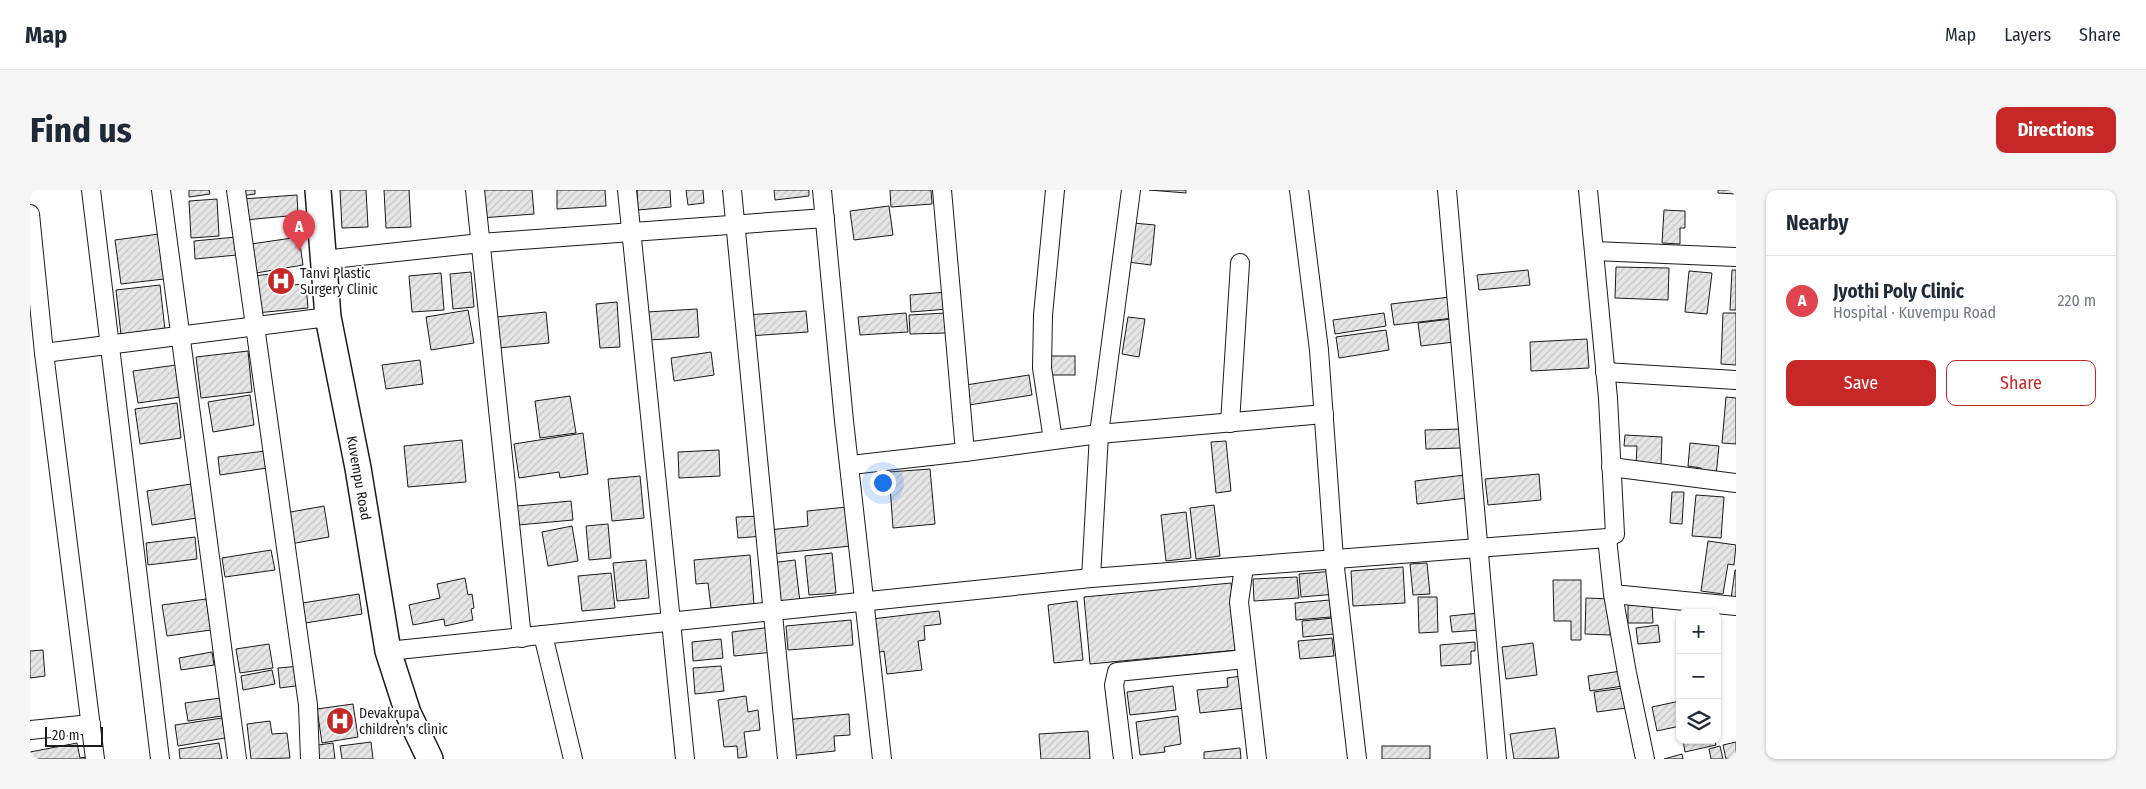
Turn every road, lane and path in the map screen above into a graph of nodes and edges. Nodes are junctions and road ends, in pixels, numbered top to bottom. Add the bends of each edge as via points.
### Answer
1 (91, 190) edge
2 (161, 190) edge
3 (236, 190) edge
4 (318, 190) edge
5 (475, 190) edge
6 (627, 190) edge
7 (732, 190) edge
8 (822, 190) edge
9 (942, 190) edge
10 (1055, 190) edge
11 (1131, 190) edge
12 (1299, 190) edge
13 (1448, 190) edge
14 (1588, 190) edge
15 (30, 214) edge
16 (825, 218) junction
17 (735, 225) junction
18 (631, 233) junction
19 (481, 243) junction
20 (1594, 252) junction
21 (1736, 257) edge
22 (323, 260) junction
23 (1240, 263) dead end
24 (328, 317) junction
25 (255, 328) junction
26 (180, 336) junction
27 (110, 345) junction
28 (44, 353) junction
29 (1605, 372) junction
30 (1736, 380) edge
31 (1324, 414) junction
32 (1230, 423) junction
33 (1099, 434) junction
34 (1053, 440) junction
35 (965, 452) junction
36 (850, 465) junction
37 (1611, 467) junction
38 (1736, 483) edge
39 (1607, 538) junction
40 (1480, 548) junction
41 (1334, 560) junction
42 (1244, 567) junction
43 (1091, 578) junction
44 (1613, 594) junction
45 (864, 602) junction
46 (1736, 606) edge
47 (773, 612) junction
48 (671, 622) junction
49 (543, 636) junction
50 (522, 638) junction
51 (388, 651) junction
52 (1245, 659) junction
53 (91, 724) junction
54 (30, 730) edge
55 (95, 759) edge
56 (160, 759) edge
57 (236, 759) edge
58 (310, 759) edge
59 (430, 759) edge
60 (573, 759) edge
61 (685, 759) edge
62 (787, 759) edge
63 (882, 759) edge
64 (1122, 759) edge
65 (1257, 759) edge
66 (1357, 759) edge
67 (1497, 759) edge
68 (1645, 759) edge

1 - 27 street
2 - 26 street
3 - 25 street
4 - 22 main road, Kuvempu Road
5 - 19 street
6 - 18 street
7 - 17 street
8 - 16 street
9 - 35 street
10 - 34 street via 1043,315 1042,368
11 - 33 street
12 - 31 street
13 - 40 street
14 - 20 street
15 - 28 street
16 - 17 street
16 - 36 street
17 - 18 street
17 - 47 street
18 - 19 street
18 - 48 street
19 - 22 street
19 - 50 street
20 - 21 street
20 - 29 street
22 - 24 main road, Kuvempu Road
23 - 32 street
24 - 25 street
24 - 51 main road, Kuvempu Road via 358,468
25 - 26 street
25 - 58 street via 308,705
26 - 27 street
26 - 57 street
27 - 28 street
27 - 56 street
28 - 53 street
29 - 30 street
29 - 37 street
31 - 32 street
31 - 41 street
32 - 33 street
33 - 34 street
33 - 43 street
34 - 35 street
35 - 36 street
36 - 45 street
37 - 38 street
37 - 39 street via 1615,534
39 - 40 street
39 - 44 street
40 - 41 street
40 - 67 street
41 - 42 street
41 - 66 street
42 - 43 street
42 - 52 street via 1239,602
43 - 45 street
44 - 46 street
44 - 68 street
45 - 47 street
45 - 63 street
47 - 48 street
47 - 62 street
48 - 49 street
48 - 61 street
49 - 50 street
49 - 60 street
50 - 51 street
51 - 59 main road, Kuvempu Road via 408,713
52 - 64 street via 1117,672 1114,685
52 - 65 street
53 - 54 street
53 - 55 street

